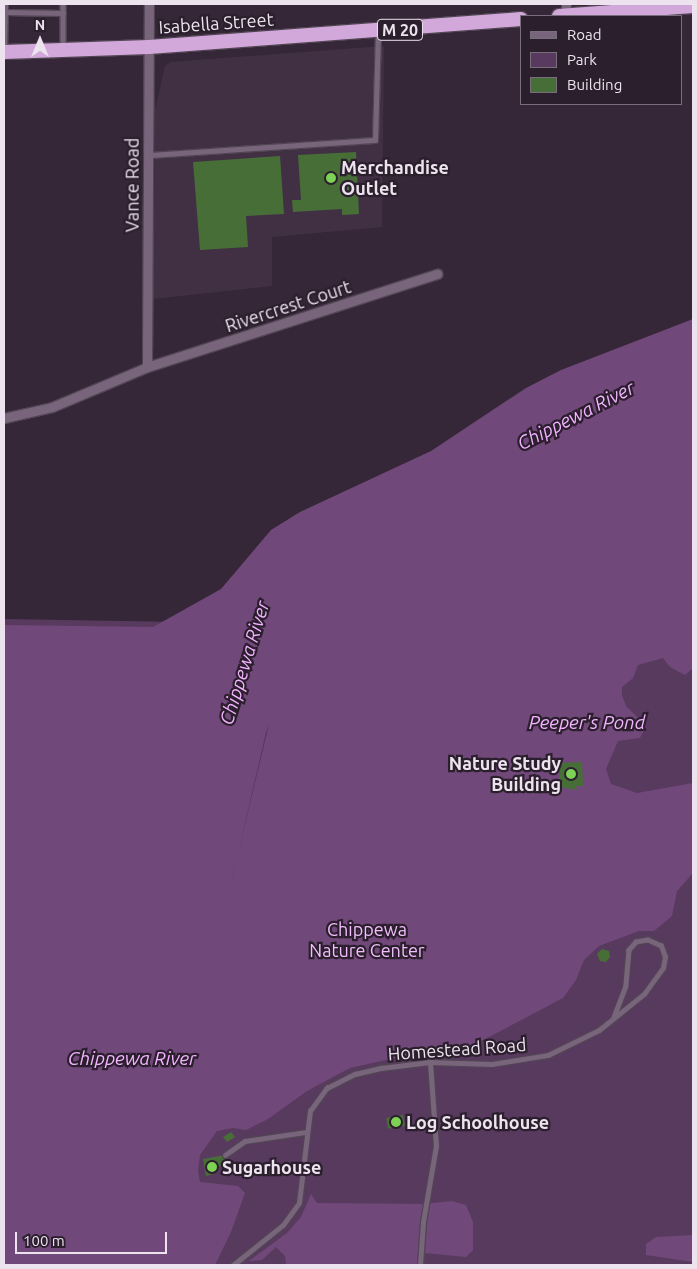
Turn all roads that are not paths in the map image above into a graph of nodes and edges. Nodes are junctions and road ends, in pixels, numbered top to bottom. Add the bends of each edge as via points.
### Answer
1 (5, 4) edge
2 (63, 4) edge
3 (149, 4) edge
4 (693, 6) edge
5 (5, 12) junction
6 (63, 13) junction
7 (579, 15) edge
8 (520, 19) edge
9 (378, 32) junction
10 (149, 47) junction
11 (63, 51) junction
12 (4, 52) edge
13 (148, 155) junction
14 (438, 274) dead end
15 (147, 367) junction
16 (4, 418) edge
17 (614, 1016) junction
18 (430, 1062) junction
19 (306, 1132) junction
20 (225, 1155) dead end
21 (233, 1265) edge
22 (420, 1265) edge

1 - 5 lane
2 - 6 lane
3 - 10 street, Vance Road
4 - 7 highway
5 - 6 lane
5 - 12 lane
6 - 11 lane
8 - 9 highway, Isabella Street / M 20
9 - 10 highway, Isabella Street / M 20
9 - 13 lane via 375,140
10 - 11 highway, Isabella Street / M 20
10 - 13 street, Vance Road
11 - 12 highway, Isabella Street / M 20
13 - 15 street, Vance Road
14 - 15 street, Rivercrest Court
15 - 16 street, Rivercrest Court via 52,407
17 - 17 lane, Homestead Road via 644,994 656,979 665,957 661,946 648,940 636,942 629,950 626,986
17 - 18 lane, Homestead Road via 599,1030 548,1055 492,1064
18 - 19 lane, Homestead Road via 356,1074 327,1088 310,1111
18 - 22 lane via 436,1146 423,1222
19 - 20 lane via 245,1141
19 - 21 lane, Homestead Road via 304,1182 299,1203 283,1225

